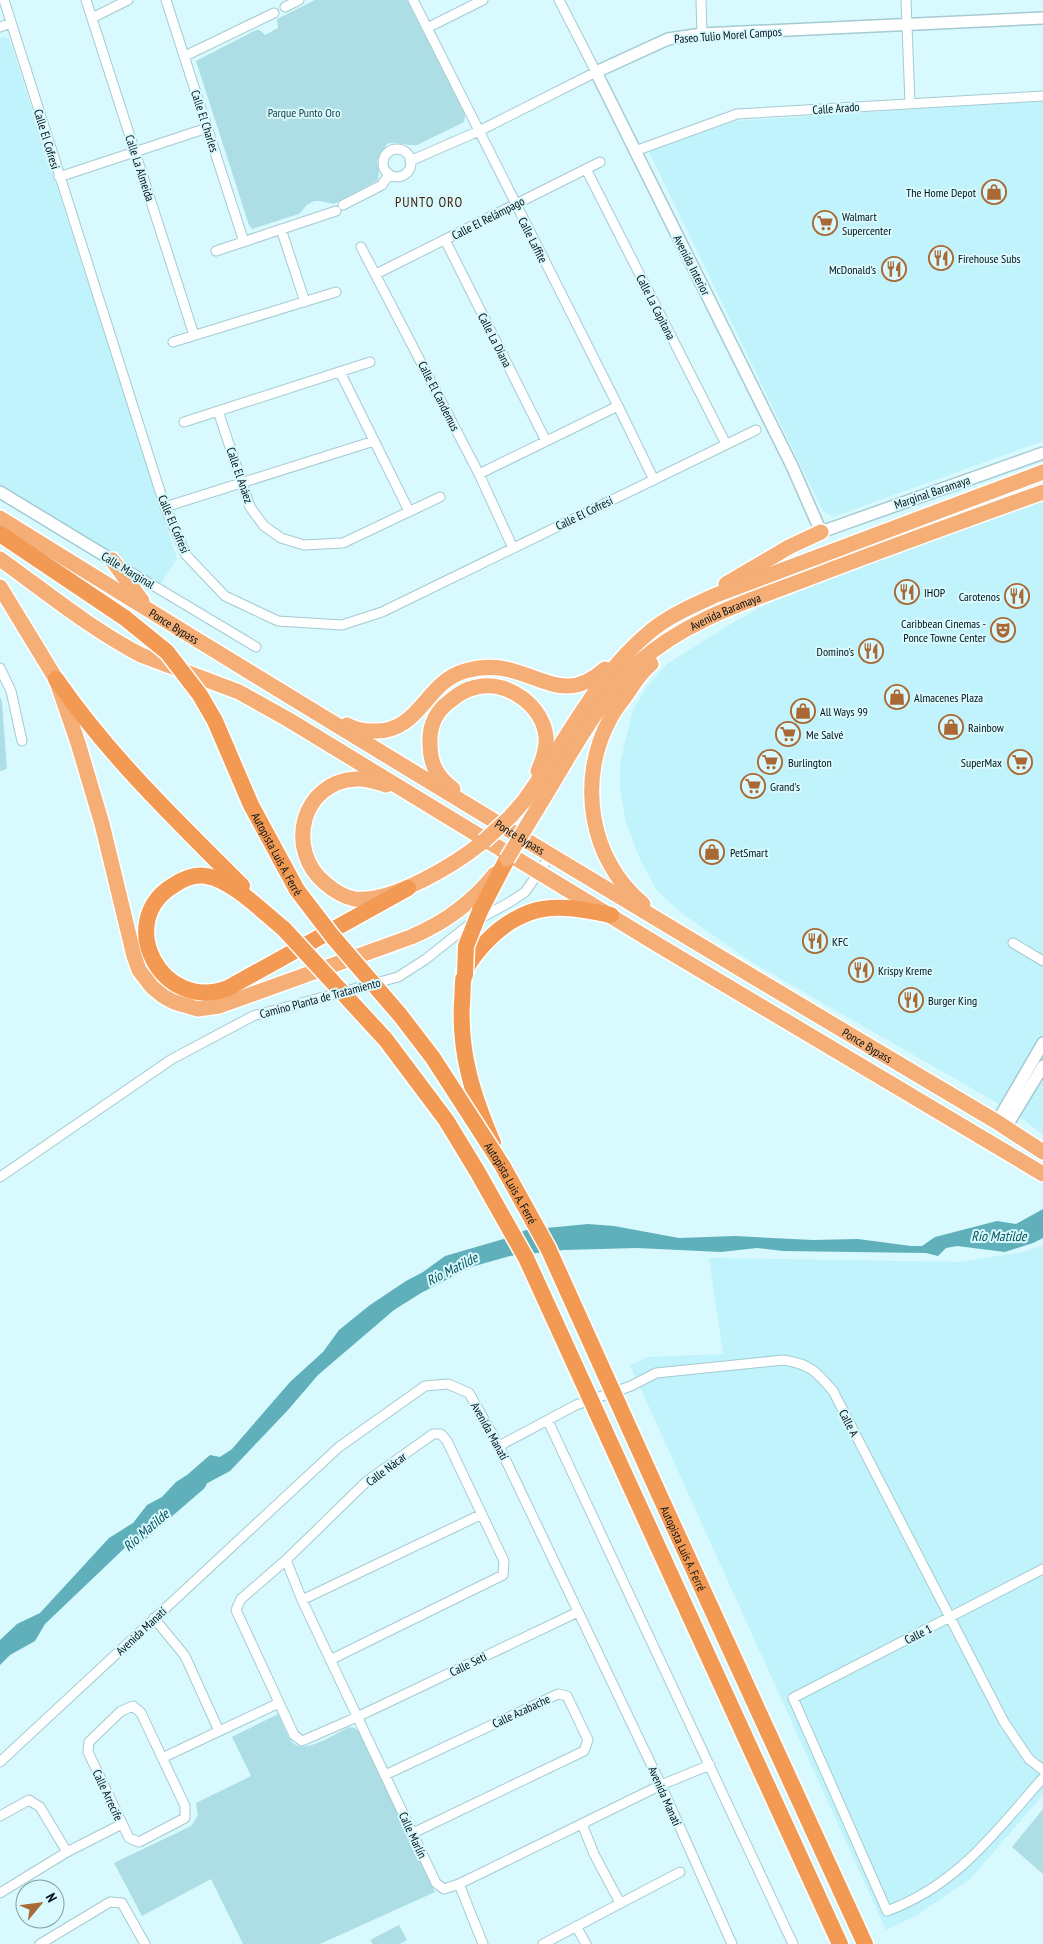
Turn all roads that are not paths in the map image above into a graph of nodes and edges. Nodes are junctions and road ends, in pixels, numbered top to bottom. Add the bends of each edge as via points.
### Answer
1 (4, 0) edge
2 (86, 0) edge
3 (128, 0) edge
4 (166, 0) edge
5 (299, 0) edge
6 (413, 0) edge
7 (483, 0) edge
8 (559, 0) edge
9 (701, 0) edge
10 (906, 0) edge
11 (285, 7) dead end
12 (274, 13) dead end
13 (92, 18) junction
14 (1043, 18) edge
15 (12, 22) junction
16 (907, 25) junction
17 (0, 27) edge
18 (427, 28) junction
19 (702, 34) junction
20 (185, 56) junction
21 (596, 72) junction
22 (1043, 96) edge
23 (910, 102) junction
24 (207, 128) junction
25 (479, 131) junction
26 (635, 151) junction
27 (135, 152) junction
28 (410, 161) junction
29 (600, 162) dead end
30 (586, 169) junction
31 (389, 174) junction
32 (59, 177) junction
33 (515, 204) junction
34 (281, 229) junction
35 (445, 240) junction
36 (244, 242) junction
37 (361, 247) dead end
38 (216, 251) dead end
39 (376, 274) junction
40 (336, 292) dead end
41 (305, 302) junction
42 (194, 335) junction
43 (173, 342) dead end
44 (370, 362) dead end
45 (340, 372) junction
46 (618, 406) junction
47 (218, 411) junction
48 (184, 422) dead end
49 (756, 430) dead end
50 (546, 440) junction
51 (374, 441) junction
52 (726, 444) junction
53 (1043, 454) edge
54 (1043, 472) edge
55 (479, 474) junction
56 (654, 480) junction
57 (242, 483) junction
58 (0, 492) edge
59 (1043, 492) edge
60 (440, 497) dead end
61 (165, 507) junction
62 (410, 511) junction
63 (0, 518) edge
64 (821, 532) junction
65 (0, 534) edge
66 (513, 548) junction
67 (0, 559) edge
68 (112, 560) junction
69 (0, 586) edge
70 (694, 604) junction
71 (153, 613) junction
72 (669, 638) junction
73 (641, 640) junction
74 (256, 647) dead end
75 (0, 668) edge
76 (56, 679) junction
77 (344, 726) junction
78 (22, 740) dead end
79 (411, 794) junction
80 (530, 801) junction
81 (476, 810) junction
82 (551, 855) junction
83 (507, 860) junction
84 (539, 873) junction
85 (408, 888) junction
86 (612, 915) junction
87 (659, 921) junction
88 (284, 929) junction
89 (1013, 943) dead end
90 (1043, 961) edge
91 (464, 975) junction
92 (1043, 1043) edge
93 (1043, 1066) edge
94 (1002, 1124) junction
95 (1043, 1152) edge
96 (502, 1165) junction
97 (1043, 1174) edge
98 (0, 1177) edge
99 (548, 1421) junction
100 (499, 1446) junction
101 (482, 1514) junction
102 (286, 1560) junction
103 (1043, 1569) edge
104 (302, 1600) junction
105 (578, 1612) junction
106 (154, 1618) junction
107 (950, 1618) junction
108 (330, 1660) junction
109 (279, 1703) junction
110 (357, 1717) junction
111 (219, 1731) junction
112 (162, 1758) junction
113 (0, 1762) edge
114 (710, 1765) junction
115 (1043, 1770) edge
116 (385, 1775) junction
117 (1043, 1778) edge
118 (661, 1785) junction
119 (0, 1816) edge
120 (122, 1824) junction
121 (582, 1824) junction
122 (413, 1833) junction
123 (67, 1852) junction
124 (680, 1872) dead end
125 (459, 1884) junction
126 (0, 1893) edge
127 (620, 1903) junction
128 (576, 1926) junction
129 (556, 1941) edge
130 (40, 1944) edge
131 (145, 1944) edge
132 (483, 1944) edge
133 (543, 1944) edge
134 (586, 1944) edge
135 (732, 1944) edge
136 (793, 1944) edge
137 (840, 1944) edge
138 (865, 1944) edge

1 - 15 street, Calle El Cofresí
2 - 13 street, Calle La Almeida
3 - 13 street
4 - 20 street, Calle El Charles
5 - 11 street
6 - 18 street, Calle Laffite
7 - 18 street
8 - 21 street, Avenida Interior
9 - 19 street
10 - 16 street
12 - 20 street
13 - 27 street, Calle La Almeida
14 - 16 street, Paseo Tulio Morel Campos
15 - 17 street
15 - 32 street, Calle El Cofresí
16 - 19 street, Paseo Tulio Morel Campos
16 - 23 street
18 - 25 street, Calle Laffite
19 - 21 street, Paseo Tulio Morel Campos via 668,39
20 - 24 street, Calle El Charles
21 - 25 street, Paseo Tulio Morel Campos
21 - 26 street, Avenida Interior
22 - 23 street, Calle Arado
23 - 26 street, Calle Arado via 737,114
24 - 27 street
24 - 36 street, Calle El Charles
25 - 28 street, Paseo Tulio Morel Campos
25 - 33 street, Calle Laffite
26 - 64 street, Avenida Interior via 792,466
27 - 32 street
27 - 42 street, Calle La Almeida
28 - 31 street, Paseo Tulio Morel Campos via 406,174 396,177
28 - 31 street via 407,154 398,149 388,153 383,162
29 - 30 street, Calle El Relámpago
30 - 33 street, Calle El Relámpago
30 - 52 street, Calle La Capitana
31 - 34 street, Paseo Tulio Morel Campos via 382,185 340,208
32 - 61 street, Calle El Cofresí
33 - 35 street, Calle El Relámpago
33 - 46 street, Calle Laffite
34 - 36 street, Paseo Tulio Morel Campos
34 - 41 street
35 - 39 street, Calle El Relámpago
35 - 50 street, Calle La Diana
36 - 38 street, Paseo Tulio Morel Campos
37 - 39 street, Calle El Candemus
39 - 55 street, Calle El Candemus
40 - 41 street
41 - 42 street
42 - 43 street
44 - 45 street
45 - 47 street
45 - 51 street
46 - 50 street
46 - 56 street, Calle Laffite
47 - 48 street
47 - 57 street, Calle El Anáez
49 - 52 street, Calle El Cofresí
50 - 55 street
51 - 57 street
51 - 62 street
52 - 56 street, Calle El Cofresí
53 - 64 street, Marginal Baramaya
54 - 70 highway, Avenida Baramaya
55 - 66 street, Calle El Candemus
56 - 66 street, Calle El Cofresí
57 - 61 street
57 - 62 street, Calle El Anáez via 250,507 264,526 281,538 304,545 343,543
58 - 68 street, Calle Marginal
59 - 72 highway, Avenida Baramaya via 712,615
60 - 62 street, Calle El Anáez
61 - 66 street, Calle El Cofresí via 186,555 225,596 278,621 342,625 382,612
63 - 71 highway, Ponce Bypass
64 - 70 highway via 788,547
65 - 96 highway, Autopista Luis A. Ferré, bridge via 125,618 167,652 200,695 215,721 251,805 297,890 433,1058
67 - 79 highway, Ponce Bypass via 129,649 239,692
68 - 71 highway via 137,597
68 - 74 street, Calle Marginal
69 - 76 highway, Avenida Baramaya
70 - 73 highway, Avenida Baramaya
71 - 77 highway, Ponce Bypass via 301,703 324,710
72 - 80 highway, Avenida Baramaya via 614,688
72 - 87 highway via 609,720 596,756 591,793 597,834 607,859 633,896
73 - 77 highway via 594,678 578,685 549,683 495,667 478,668 451,677 412,717 392,729 371,731
73 - 80 highway, Avenida Baramaya via 606,677 585,706
75 - 78 street via 11,691
76 - 83 highway, Avenida Baramaya via 102,824 139,970 163,996 185,1006 198,1009 234,1002 411,937 461,908
76 - 88 highway, Autopista Luis A. Ferré via 121,763
77 - 81 highway, Ponce Bypass
79 - 84 highway, Ponce Bypass
79 - 85 highway, Avenida Baramaya via 366,780 339,782 312,803 302,833 309,866 345,897 368,899
80 - 81 highway via 530,785 546,747 539,716 524,698 512,691 490,686 472,688 456,696 439,711 429,734 432,764 440,778
80 - 83 highway, Avenida Baramaya, bridge
80 - 85 highway, Avenida Baramaya, bridge via 464,855
81 - 82 highway, Ponce Bypass
82 - 84 street, Camino Planta de Tratamiento
82 - 87 highway, Ponce Bypass
83 - 91 highway, bridge via 474,924 466,946
84 - 86 highway, Ponce Bypass
84 - 98 street, Camino Planta de Tratamiento via 525,892 470,924 398,978 253,1016 172,1059
85 - 88 highway via 228,988 212,993 200,994 166,979 150,954 146,940 150,911 158,898 181,880 193,876 206,876 236,890
86 - 91 highway via 572,908 544,909 517,918 494,934 474,956
86 - 97 highway, Ponce Bypass
87 - 94 highway, Ponce Bypass
88 - 137 highway, Autopista Luis A. Ferré, bridge via 386,1040 446,1120 478,1171 530,1266
89 - 90 street
91 - 96 highway, bridge via 463,1046 477,1105
92 - 94 street
93 - 94 street
94 - 95 highway, Ponce Bypass
96 - 138 highway, Autopista Luis A. Ferré, bridge via 548,1248
99 - 100 street, Calle A
99 - 107 street, Calle A via 576,1405 631,1386 656,1373 783,1360 800,1362 816,1370 833,1391
99 - 114 street
100 - 105 street, Avenida Manatí
100 - 106 street, Avenida Manatí via 469,1393 448,1384 425,1386 339,1447
101 - 102 street, Calle Nácar via 447,1441 440,1434 433,1434 367,1481
101 - 104 street
101 - 108 street, Calle Nácar via 504,1561 503,1575
102 - 104 street, Calle Marlín
102 - 109 street, Calle Nácar via 241,1599 236,1610
103 - 107 street, Calle 1
104 - 108 street, Calle Marlín
105 - 110 street, Calle Seti
105 - 118 street, Avenida Manatí
106 - 111 street via 185,1656
106 - 113 street, Avenida Manatí
107 - 115 street, Calle A via 1014,1739 1029,1759
107 - 117 street, Calle 1 via 793,1698 887,1910 940,1884 972,1858
108 - 110 street, Calle Marlín
109 - 110 street, Calle Nácar via 294,1735 302,1741
109 - 111 street
110 - 116 street, Calle Marlín
111 - 112 street
112 - 120 street, Calle Arrecife via 186,1806 186,1818 139,1842 129,1838
112 - 120 street, Calle Arrecife via 141,1713 133,1706 121,1711 89,1742 88,1752
114 - 118 street, Calle Marlín
114 - 136 street
116 - 122 street, Calle Marlín
116 - 122 street, Calle Azabache via 558,1694 567,1696 576,1712 588,1740 584,1751
118 - 121 street, Calle Marlín
118 - 135 street, Avenida Manatí
119 - 123 street via 29,1800 40,1807
120 - 123 street
121 - 125 street, Calle Marlín
121 - 127 street
122 - 125 street, Calle Marlín via 436,1883 444,1889
123 - 126 street
124 - 127 street via 657,1879
125 - 132 street
127 - 128 street
128 - 129 street
128 - 134 street
129 - 133 street
130 - 131 street via 110,1902 122,1903

